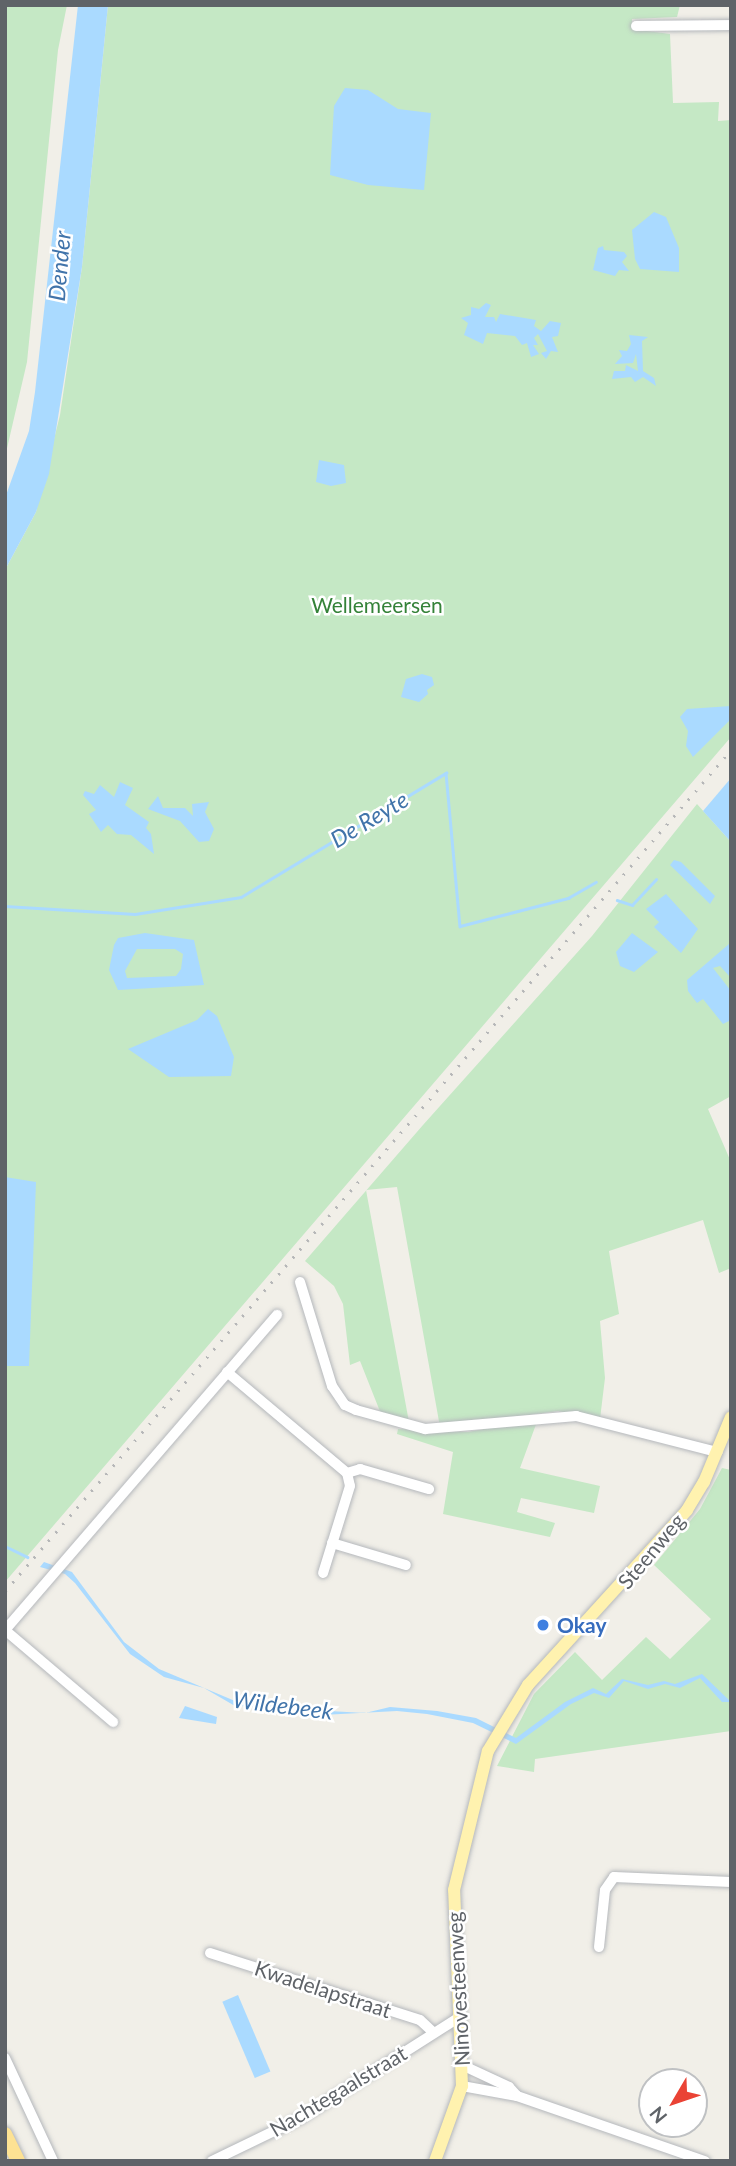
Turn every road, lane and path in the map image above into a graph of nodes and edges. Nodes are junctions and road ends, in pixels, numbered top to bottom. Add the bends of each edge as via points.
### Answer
1 (731, 25) edge
2 (636, 26) dead end
3 (300, 1282) dead end
4 (277, 1315) dead end
5 (227, 1372) junction
6 (731, 1417) edge
7 (717, 1452) junction
8 (348, 1473) junction
9 (429, 1489) dead end
10 (332, 1543) junction
11 (406, 1565) dead end
12 (323, 1573) dead end
13 (6, 1630) edge
14 (113, 1722) dead end
15 (495, 1733) joint
16 (731, 1882) edge
17 (599, 1947) dead end
18 (210, 1953) dead end
19 (461, 2016) junction
20 (432, 2031) junction
21 (5, 2058) edge
22 (464, 2066) junction
23 (462, 2086) junction
24 (517, 2096) junction
25 (5, 2134) edge
26 (18, 2161) edge
27 (53, 2161) edge
28 (212, 2161) edge
29 (435, 2161) edge
30 (705, 2161) edge

1 - 2 street
3 - 7 street via 332,1386 345,1405 356,1410 425,1429 576,1416
4 - 5 street
5 - 8 street
5 - 13 street
6 - 7 main road, Steenweg
7 - 15 main road, Steenweg via 680,1518 528,1685
8 - 9 street via 360,1469
8 - 10 street via 350,1486
10 - 11 street
10 - 12 street
13 - 14 street
15 - 19 main road, Ninovesteenweg via 468,1819 454,1889 454,1960
16 - 17 street via 614,1877 605,1890
18 - 20 street, Kwadelapstraat via 420,2020
19 - 20 street, Nachtegaalstraat
19 - 22 main road, Ninovesteenweg
20 - 28 street, Nachtegaalstraat via 301,2118
21 - 27 street
22 - 23 main road, Ninovesteenweg
22 - 24 street via 509,2087
23 - 24 street
23 - 29 main road, Ninovesteenweg
24 - 30 street
25 - 26 highway

